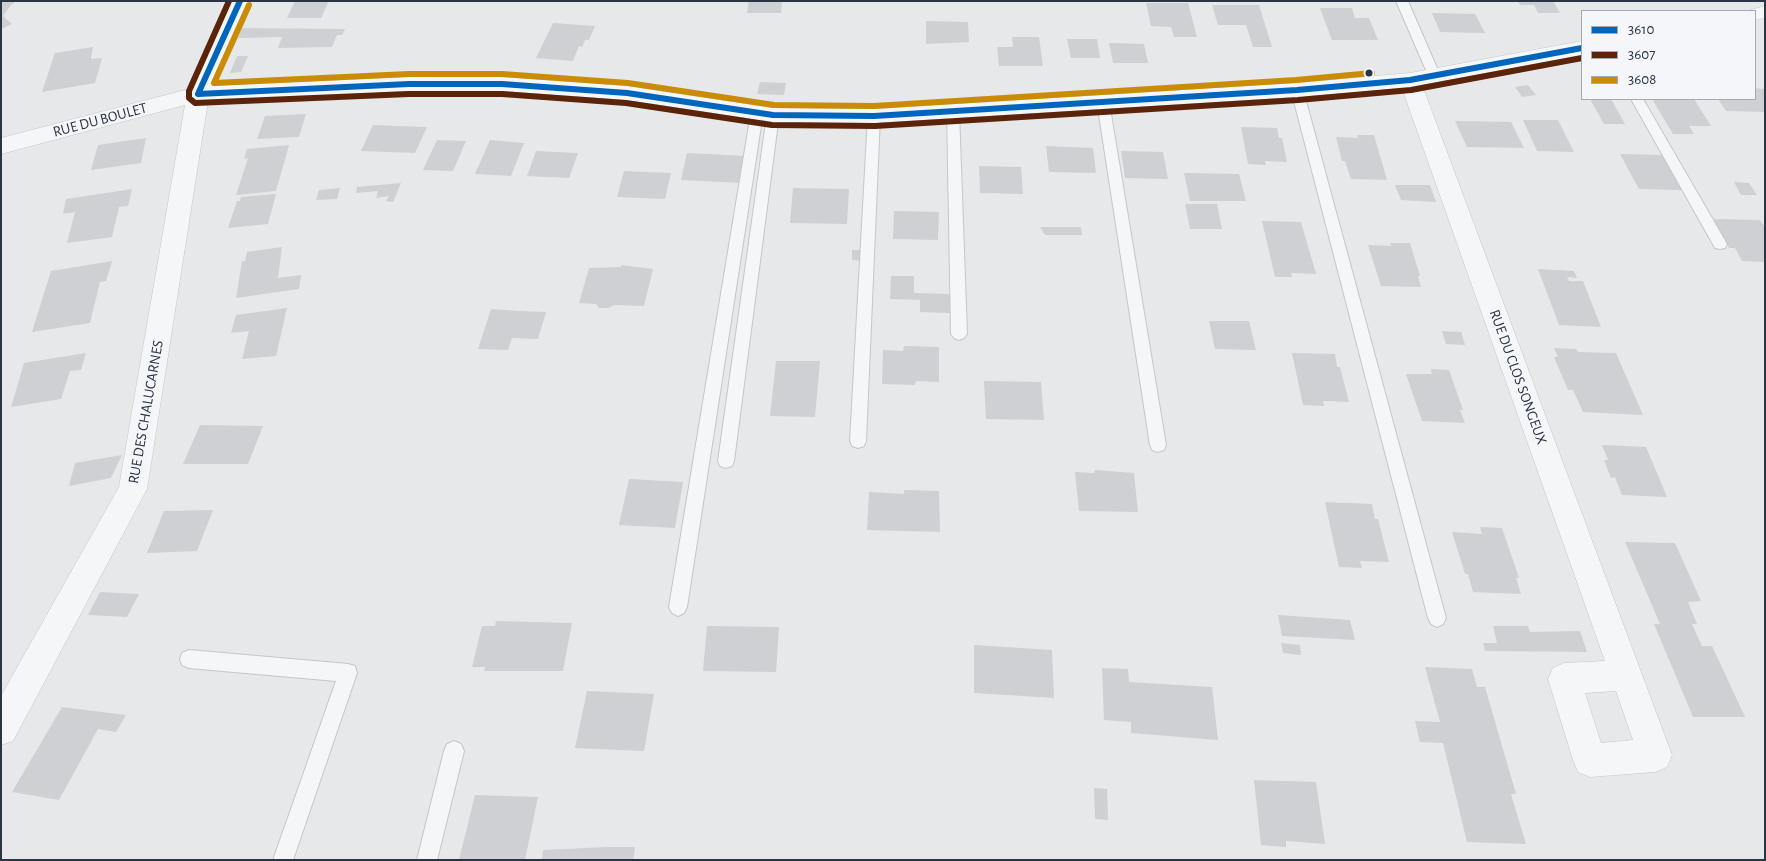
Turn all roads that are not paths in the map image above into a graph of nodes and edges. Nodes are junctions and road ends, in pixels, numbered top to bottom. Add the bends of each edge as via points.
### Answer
1 (240, 1) edge
2 (1402, 1) edge
3 (1581, 48) edge
4 (1422, 78) junction
5 (1297, 90) junction
6 (198, 94) junction
7 (1639, 100) edge
8 (1103, 102) junction
9 (953, 111) junction
10 (765, 114) junction
11 (874, 116) junction
12 (1, 146) edge
13 (1720, 244) dead end
14 (959, 334) dead end
15 (858, 441) dead end
16 (1158, 444) dead end
17 (726, 461) dead end
18 (678, 607) dead end
19 (1437, 618) dead end
20 (189, 659) dead end
21 (1626, 675) dead end
22 (1, 729) edge
23 (454, 751) dead end
24 (283, 860) edge
25 (427, 860) edge

1 - 6 street, RUE DES CHALUCARNES
2 - 4 lane
3 - 4 street, RUE DU BOULET
4 - 5 street, RUE DU BOULET
4 - 21 street, RUE DU CLOS SONGEUX
5 - 8 street, RUE DU BOULET
5 - 19 lane
6 - 10 street, RUE DU BOULET via 409,84 502,84 627,92
6 - 12 street, RUE DU BOULET
6 - 22 street, RUE DES CHALUCARNES via 133,489
7 - 13 lane
8 - 9 street, RUE DU BOULET
8 - 16 lane
9 - 11 street, RUE DU BOULET
9 - 14 lane
10 - 11 street, RUE DU BOULET
10 - 17 lane
10 - 18 lane
11 - 15 lane
20 - 24 lane via 348,673
23 - 25 lane

